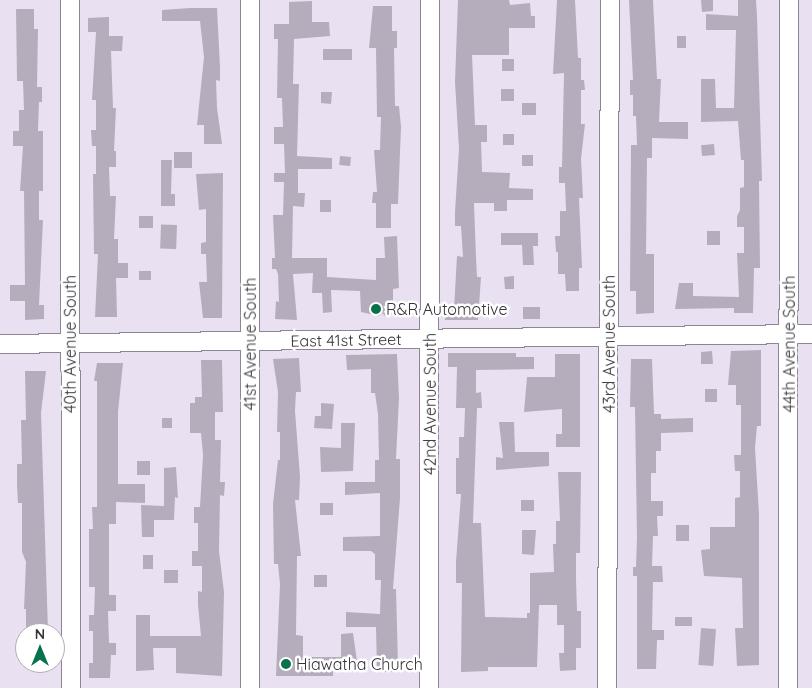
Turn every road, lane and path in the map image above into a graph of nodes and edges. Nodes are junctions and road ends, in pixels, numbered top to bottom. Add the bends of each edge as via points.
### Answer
1 (70, 0) edge
2 (250, 0) edge
3 (430, 0) edge
4 (610, 0) edge
5 (789, 0) edge
6 (812, 334) edge
7 (789, 335) junction
8 (609, 337) junction
9 (430, 339) junction
10 (250, 341) junction
11 (70, 343) junction
12 (0, 344) edge
13 (71, 688) edge
14 (250, 688) edge
15 (429, 688) edge
16 (607, 688) edge
17 (788, 688) edge

1 - 11 street, 40th Avenue South
2 - 10 street, 41st Avenue South
3 - 9 street, 42nd Avenue South
4 - 8 street, 43rd Avenue South
5 - 7 street, 44th Avenue South
6 - 7 street, East 41st Street
7 - 8 street, East 41st Street
7 - 17 street, 44th Avenue South
8 - 9 street, East 41st Street
8 - 16 street, 43rd Avenue South
9 - 10 street, East 41st Street
9 - 15 street, 42nd Avenue South
10 - 11 street, East 41st Street
10 - 14 street, 41st Avenue South
11 - 12 street, East 41st Street
11 - 13 street, 40th Avenue South

